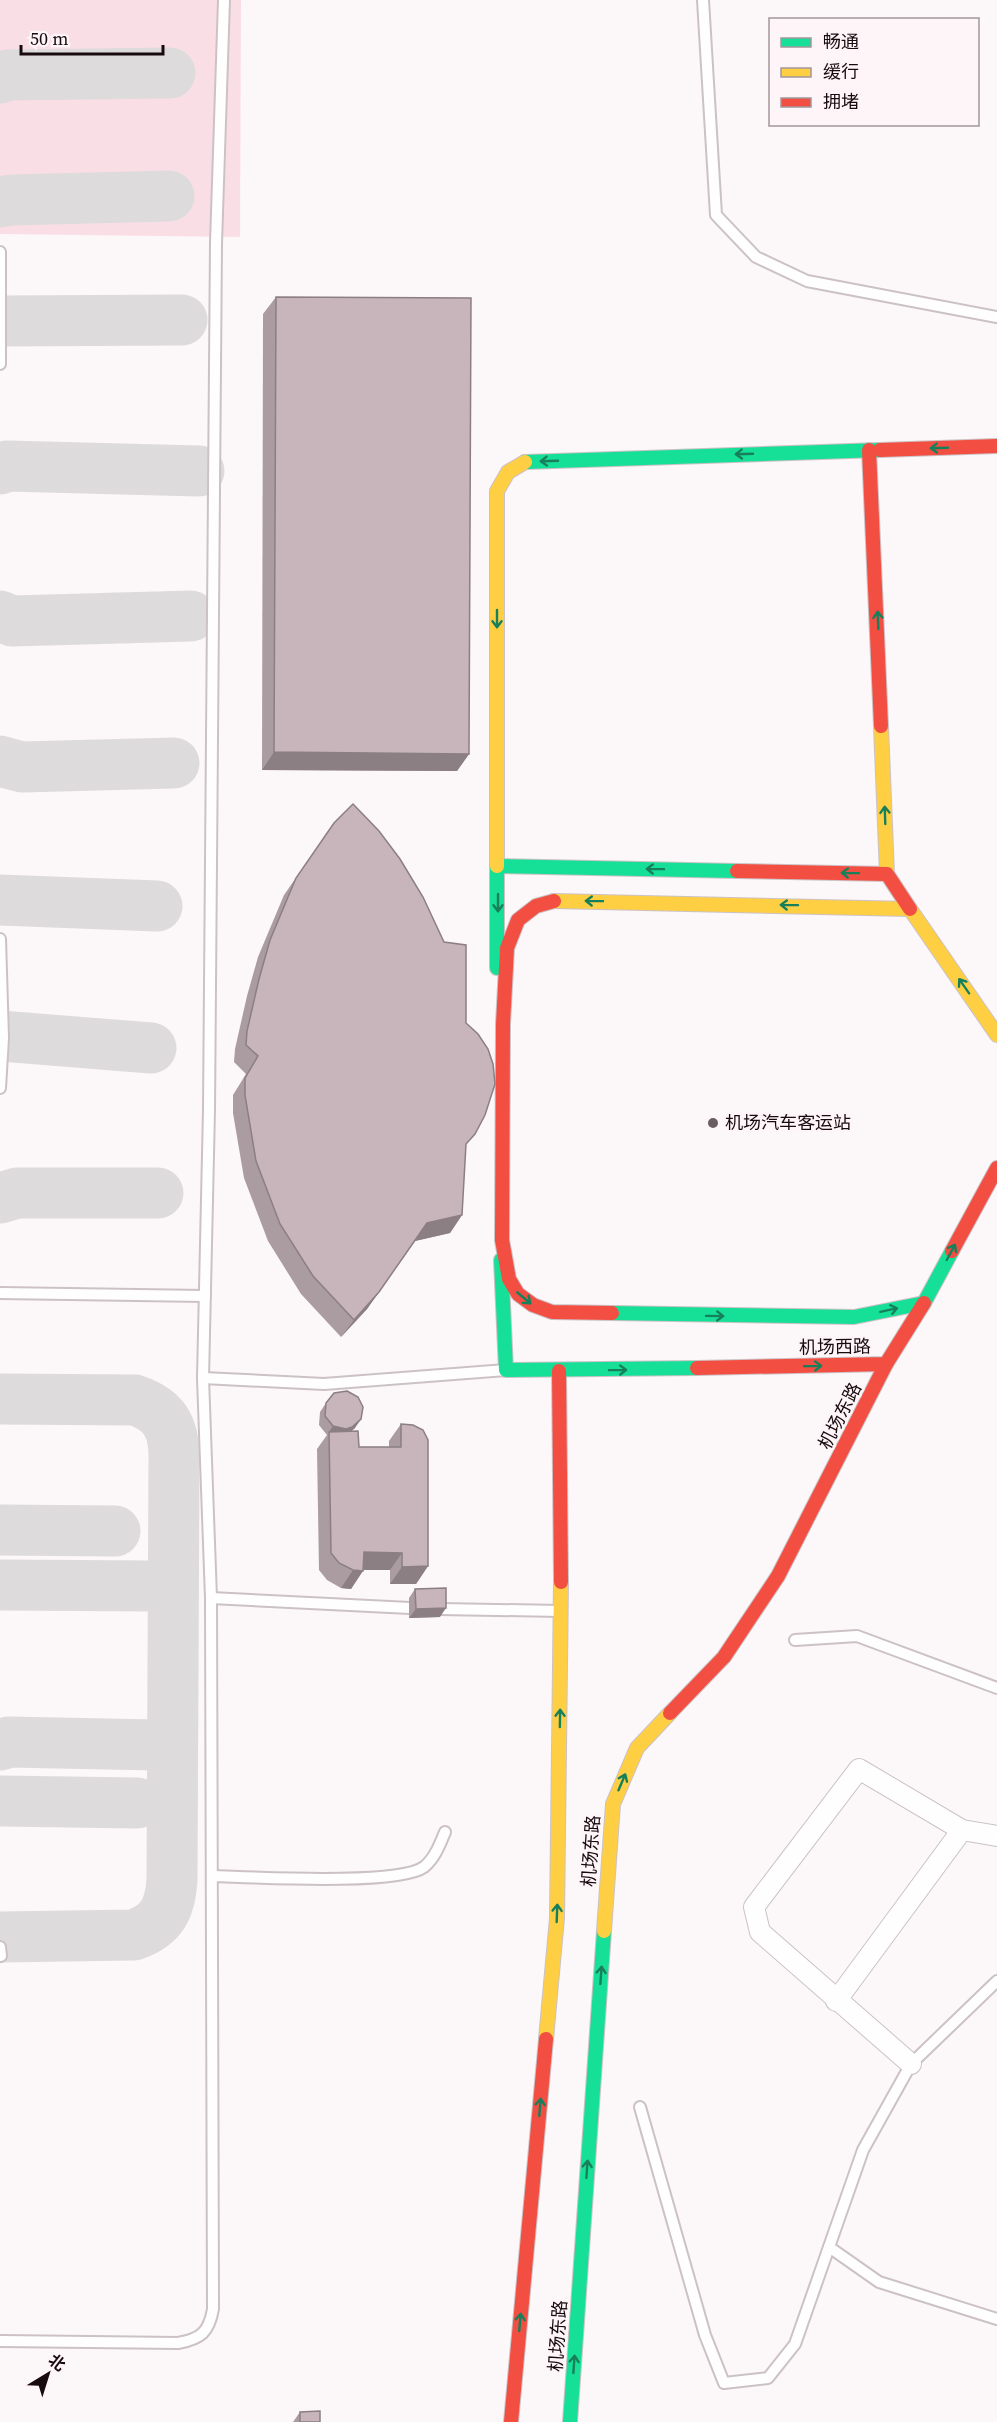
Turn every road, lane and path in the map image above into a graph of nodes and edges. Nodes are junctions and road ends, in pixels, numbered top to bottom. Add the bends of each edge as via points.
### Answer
1 (224, 0) edge
2 (704, 0) edge
3 (0, 252) edge
4 (997, 317) edge
5 (0, 364) edge
6 (997, 446) edge
7 (869, 450) junction
8 (497, 866) junction
9 (887, 874) junction
10 (910, 909) junction
11 (0, 939) edge
12 (997, 1035) edge
13 (0, 1088) edge
14 (997, 1168) edge
15 (0, 1293) edge
16 (205, 1296) junction
17 (924, 1303) junction
18 (886, 1364) junction
19 (506, 1370) junction
20 (559, 1371) junction
21 (203, 1378) junction
22 (211, 1598) junction
23 (410, 1608) dead end
24 (441, 1609) edge
25 (561, 1611) junction
26 (795, 1640) dead end
27 (997, 1688) edge
28 (962, 1830) junction
29 (445, 1832) dead end
30 (997, 1836) edge
31 (213, 1876) junction
32 (0, 1947) edge
33 (0, 1956) edge
34 (997, 1981) edge
35 (836, 2001) junction
36 (912, 2064) junction
37 (640, 2107) dead end
38 (829, 2247) junction
39 (997, 2319) edge
40 (0, 2341) edge
41 (515, 2421) edge
42 (570, 2422) edge

1 - 16 lane via 216,243
2 - 4 lane via 716,215 756,257 807,281
3 - 5 lane
6 -> 7 main road
7 -> 8 main road via 528,461 513,466 502,476 497,491
9 -> 7 main road
9 -> 8 main road
8 -> 19 main road via 497,1164
9 - 10 main road
12 -> 10 main road
10 -> 17 main road via 557,900 536,906 518,920 507,948 503,1024 502,1240 509,1279 518,1294 552,1312 854,1317
11 - 13 lane
17 -> 14 main road, 机场西路
15 - 16 lane
16 - 21 lane
17 - 18 main road, 机场西路
20 -> 18 main road, 机场西路
42 -> 18 main road, 机场东路 via 613,1804 637,1748 724,1657 778,1576
19 - 20 main road, 机场西路
19 - 21 lane via 324,1384
20 - 25 main road, 机场东路
21 - 22 lane
22 - 23 lane
22 - 31 lane
24 - 25 lane
41 -> 25 main road, 机场东路 via 557,1918
26 - 27 lane via 857,1636
28 - 30 street
28 - 35 street
28 - 35 street via 860,1769 754,1907 760,1932
29 - 31 lane via 431,1860 408,1874 320,1879
31 - 40 lane via 211,2321 195,2340 178,2343
32 - 33 lane
34 - 36 lane
35 - 36 street
36 - 38 lane via 863,2150
37 - 38 lane via 705,2335 724,2383 768,2378 795,2344
38 - 39 lane via 879,2282

